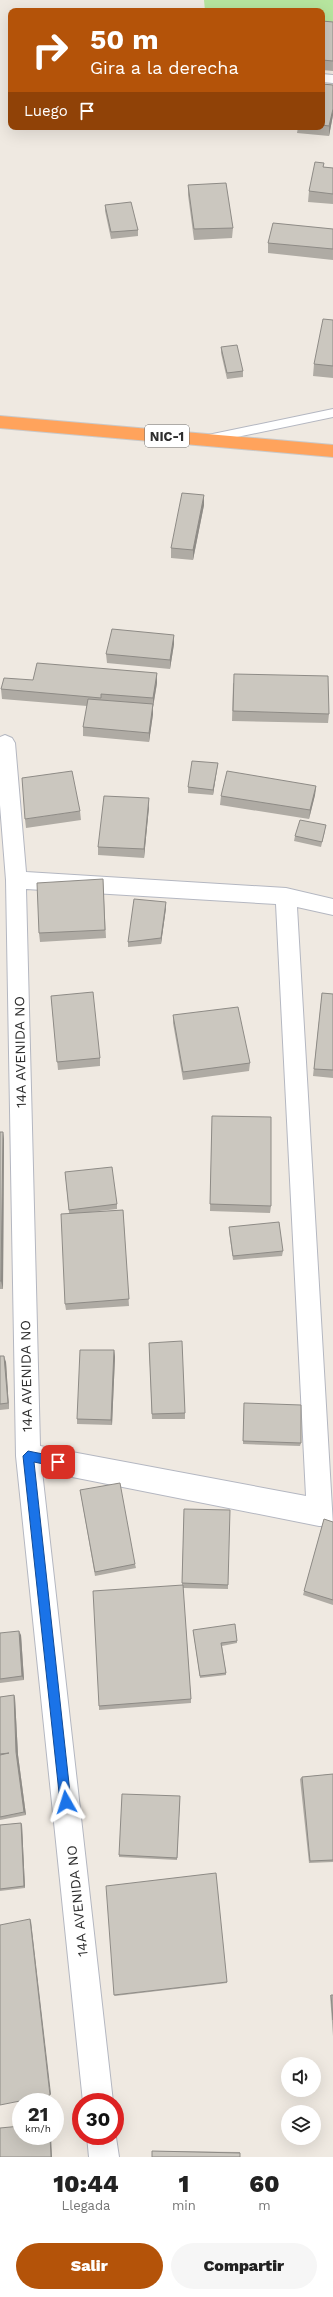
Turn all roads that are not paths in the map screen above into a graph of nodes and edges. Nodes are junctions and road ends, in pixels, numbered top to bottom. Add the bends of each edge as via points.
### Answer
1 (333, 412) edge
2 (0, 422) edge
3 (204, 440) junction
4 (333, 451) edge
5 (5, 743) dead end
6 (16, 880) junction
7 (286, 896) junction
8 (333, 907) edge
9 (28, 1456) junction
10 (326, 1513) edge
11 (97, 2093) edge
12 (103, 2145) edge
13 (104, 2157) edge

1 - 3 lane
2 - 3 highway, NIC-1
3 - 4 highway, NIC-1
5 - 6 street, 14A AVENIDA NO
6 - 7 street
6 - 9 street, 14A AVENIDA NO
7 - 8 street
7 - 10 street
9 - 10 street
9 - 11 street, 14A AVENIDA NO
12 - 13 street

